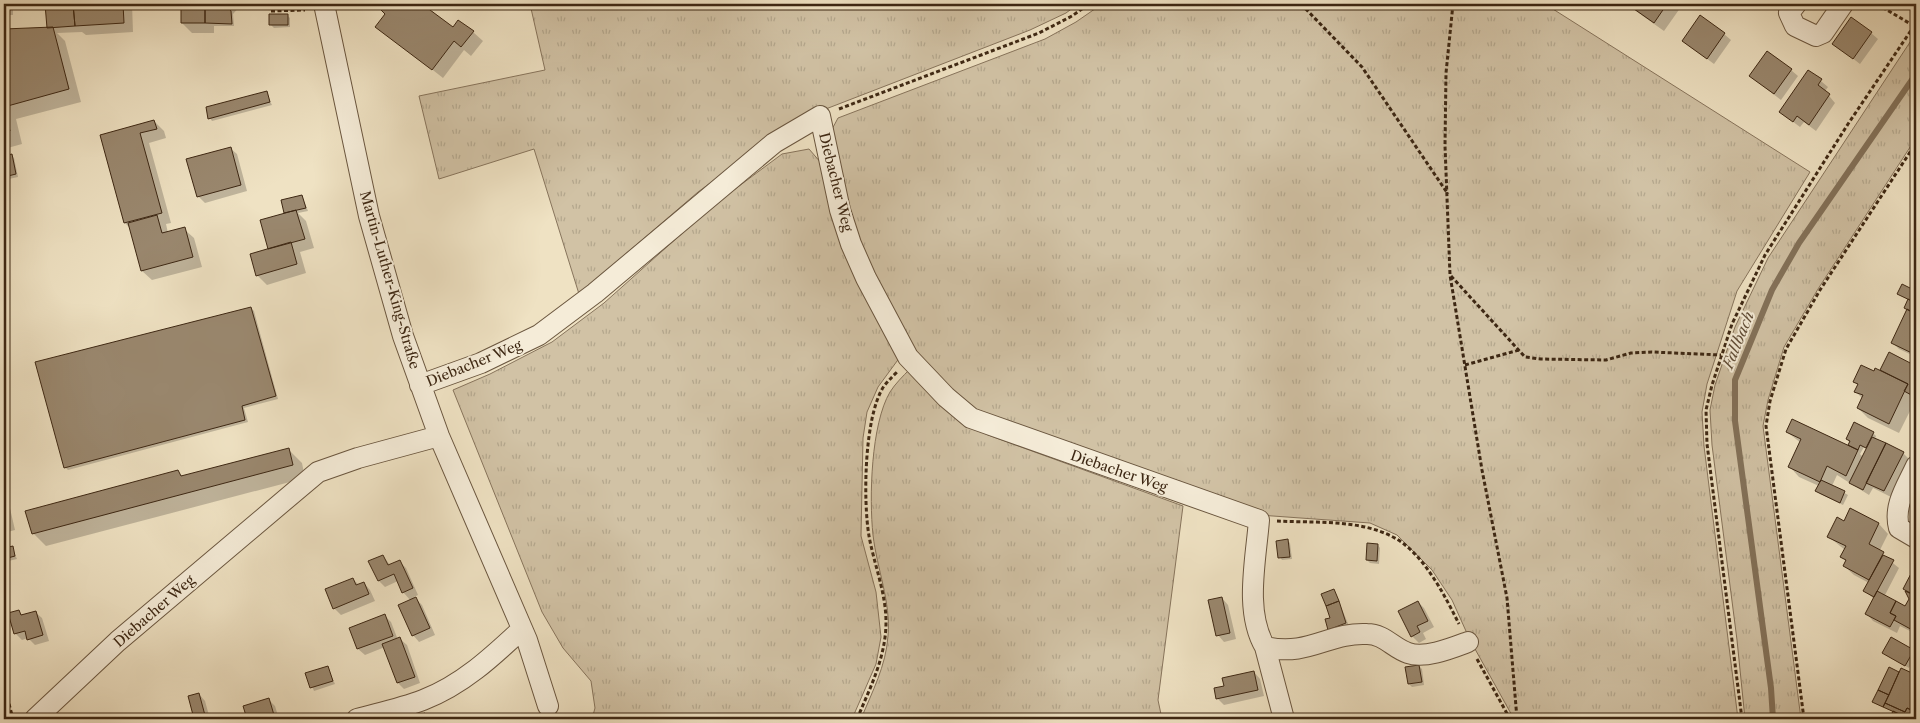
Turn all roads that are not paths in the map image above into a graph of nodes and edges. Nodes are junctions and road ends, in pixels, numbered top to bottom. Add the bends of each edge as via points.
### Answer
1 (1796, 4) edge
2 (1843, 4) edge
3 (325, 6) edge
4 (420, 385) junction
5 (439, 436) junction
6 (1916, 466) edge
7 (1916, 538) edge
8 (522, 628) junction
9 (1468, 642) road end
10 (1266, 646) junction
11 (548, 706) dead end
12 (35, 719) edge
13 (357, 719) edge
14 (1284, 719) edge

1 - 2 street via 1789,13 1795,26 1816,36 1823,33
3 - 4 street, Martin-Luther-King-Straße via 369,216
4 - 5 street, Martin-Luther-King-Straße
4 - 10 street, Diebacher Weg via 481,363 539,335 595,293 774,143 820,116 840,210 851,244 908,357 971,418 1259,520 1253,589 1259,635
5 - 8 street, Martin-Luther-King-Straße
5 - 12 street, Diebacher Weg via 318,472 118,641
6 - 7 street via 1896,518 1899,528
8 - 11 street, Martin-Luther-King-Straße
8 - 13 street via 488,662 453,685 424,700
9 - 10 street via 1424,654 1408,653 1378,635 1366,633 1299,650
10 - 14 street

